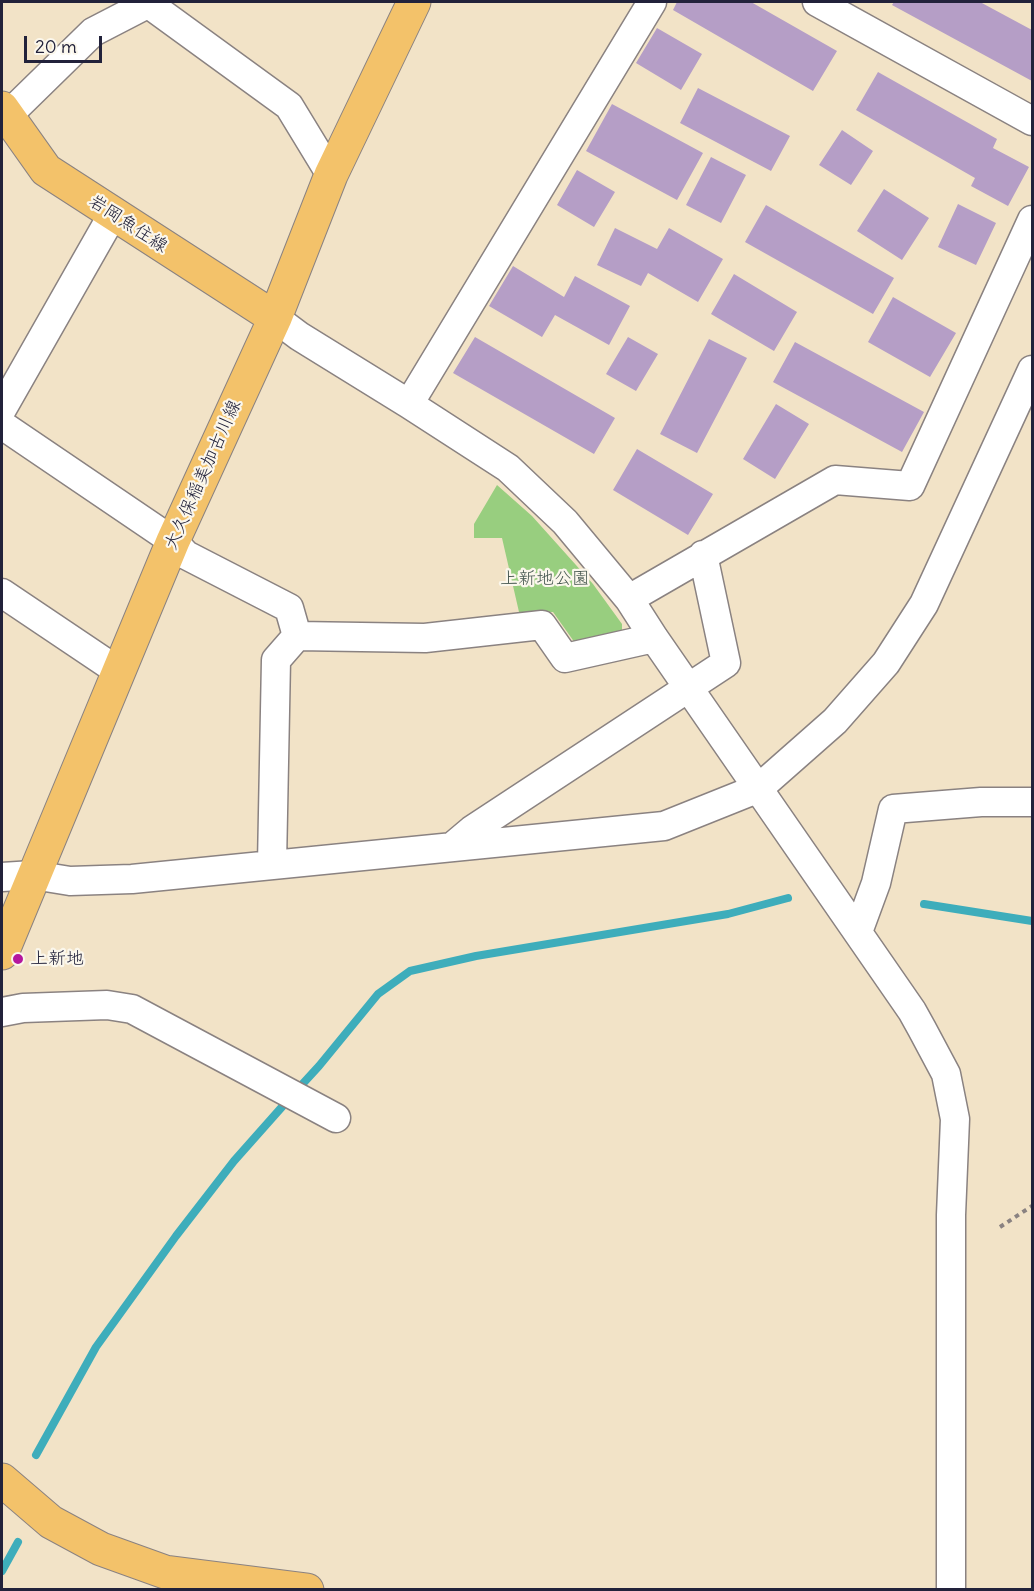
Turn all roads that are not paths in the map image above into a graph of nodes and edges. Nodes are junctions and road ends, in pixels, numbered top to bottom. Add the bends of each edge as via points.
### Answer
1 (148, 2) edge
2 (414, 2) edge
3 (652, 2) edge
4 (817, 2) edge
5 (3, 115) edge
6 (1032, 121) edge
7 (331, 175) junction
8 (113, 214) junction
9 (1032, 220) edge
10 (275, 318) junction
11 (1032, 370) edge
12 (409, 404) junction
13 (2, 409) edge
14 (2, 425) edge
15 (173, 541) junction
16 (703, 555) junction
17 (2, 593) edge
18 (629, 598) junction
19 (297, 636) junction
20 (654, 638) junction
21 (118, 671) junction
22 (689, 688) junction
23 (759, 788) junction
24 (1032, 802) edge
25 (453, 846) junction
26 (272, 864) junction
27 (17, 876) edge
28 (858, 932) junction
29 (2, 953) edge
30 (2, 1012) edge
31 (336, 1118) dead end
32 (2, 1480) edge
33 (308, 1590) edge
34 (951, 1590) edge

1 - 5 street via 93,32
1 - 7 street via 289,106
2 - 7 main road, 大久保稲美加古川線
3 - 12 street
4 - 6 street
5 - 8 main road, 岩岡魚住線 via 46,170
7 - 10 main road, 大久保稲美加古川線
8 - 10 main road, 岩岡魚住線
8 - 13 street
9 - 16 street via 910,486 835,480
10 - 12 street
10 - 15 main road, 大久保稲美加古川線
11 - 23 street via 924,604 886,663 835,722
12 - 18 street via 508,468 565,522
14 - 15 street
15 - 19 street via 186,555 289,608
15 - 21 main road, 大久保稲美加古川線
16 - 18 street
16 - 22 street via 726,663
17 - 21 street
18 - 20 street
19 - 20 street via 425,638 542,625 565,658
19 - 26 street via 276,660
20 - 22 street
21 - 27 main road, 大久保稲美加古川線
22 - 23 street
22 - 25 street
23 - 25 street via 664,826
23 - 28 street
24 - 28 street via 893,809 876,883
25 - 26 street
26 - 27 street via 132,879 70,881
27 - 29 main road, 大久保稲美加古川線
28 - 34 street via 912,1011 946,1074 955,1119 951,1215
30 - 31 street via 107,1005 132,1009
32 - 33 main road via 51,1522 101,1549 165,1572

